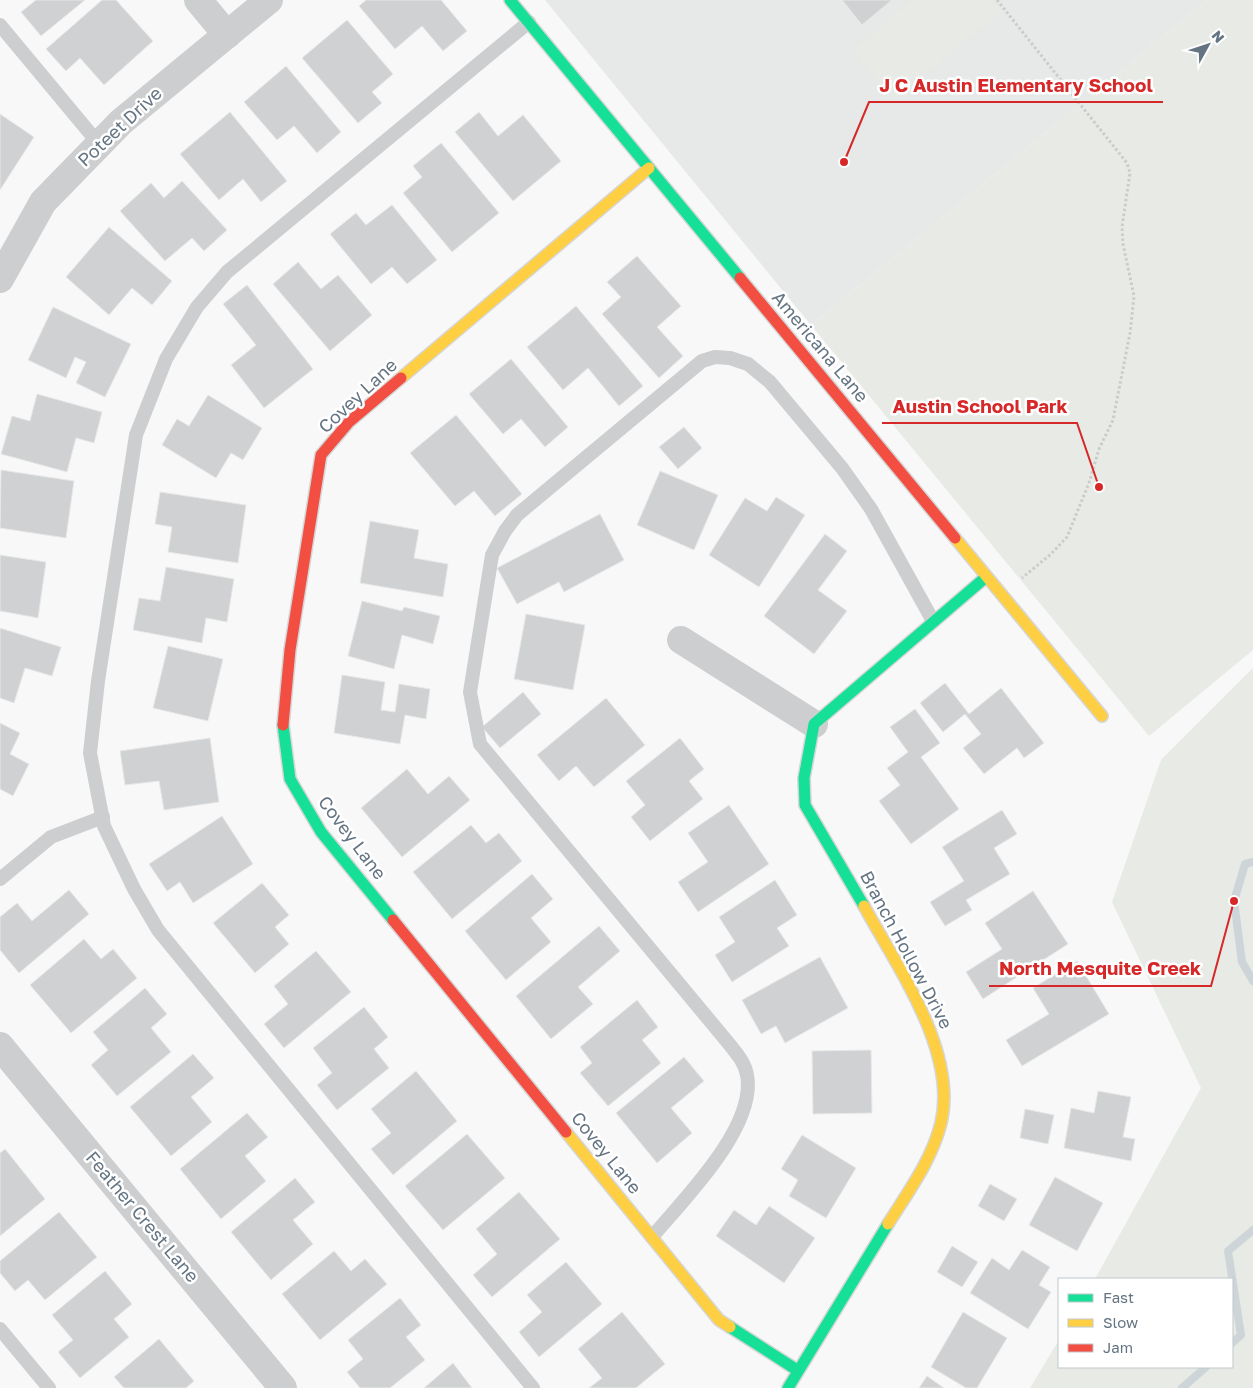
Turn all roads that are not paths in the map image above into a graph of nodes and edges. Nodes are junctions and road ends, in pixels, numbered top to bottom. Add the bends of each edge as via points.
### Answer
1 (198, 0) edge
2 (269, 0) edge
3 (510, 0) edge
4 (529, 22) junction
5 (0, 25) edge
6 (227, 35) junction
7 (99, 144) junction
8 (649, 168) junction
9 (1, 274) edge
10 (986, 577) junction
11 (933, 621) junction
12 (681, 640) dead end
13 (1102, 716) dead end
14 (814, 724) junction
15 (103, 817) junction
16 (0, 879) edge
17 (0, 1046) edge
18 (652, 1237) junction
19 (0, 1329) edge
20 (798, 1370) junction
21 (49, 1388) edge
22 (283, 1388) edge
23 (533, 1388) edge
24 (788, 1388) edge

1 - 6 street
2 - 6 street, Poteet Drive
3 - 4 street, Americana Lane
4 - 8 street, Americana Lane
4 - 15 lane via 227,272 198,306 166,359 136,435 98,681 90,753
5 - 7 lane
6 - 7 street, Poteet Drive
7 - 9 street, Poteet Drive via 43,202
8 - 10 street, Americana Lane
8 - 18 street, Covey Lane via 349,422 321,456 290,650 283,726 290,779 321,832
10 - 11 street
10 - 13 street, Americana Lane
11 - 14 street
11 - 18 lane via 871,509 842,468 770,382 748,364 730,358 702,361 642,410 517,515 492,555 470,692 480,744 730,1045 744,1064 748,1076 738,1126 709,1170
12 - 14 street
14 - 20 street, Branch Hollow Drive via 804,778 805,805 842,865 932,1031 944,1075 942,1122 926,1162
15 - 16 lane via 52,837
15 - 23 lane via 104,826 134,889 158,930
17 - 22 street, Feather Crest Lane
18 - 20 street, Covey Lane via 719,1320
19 - 21 lane
20 - 24 street, Branch Hollow Drive

